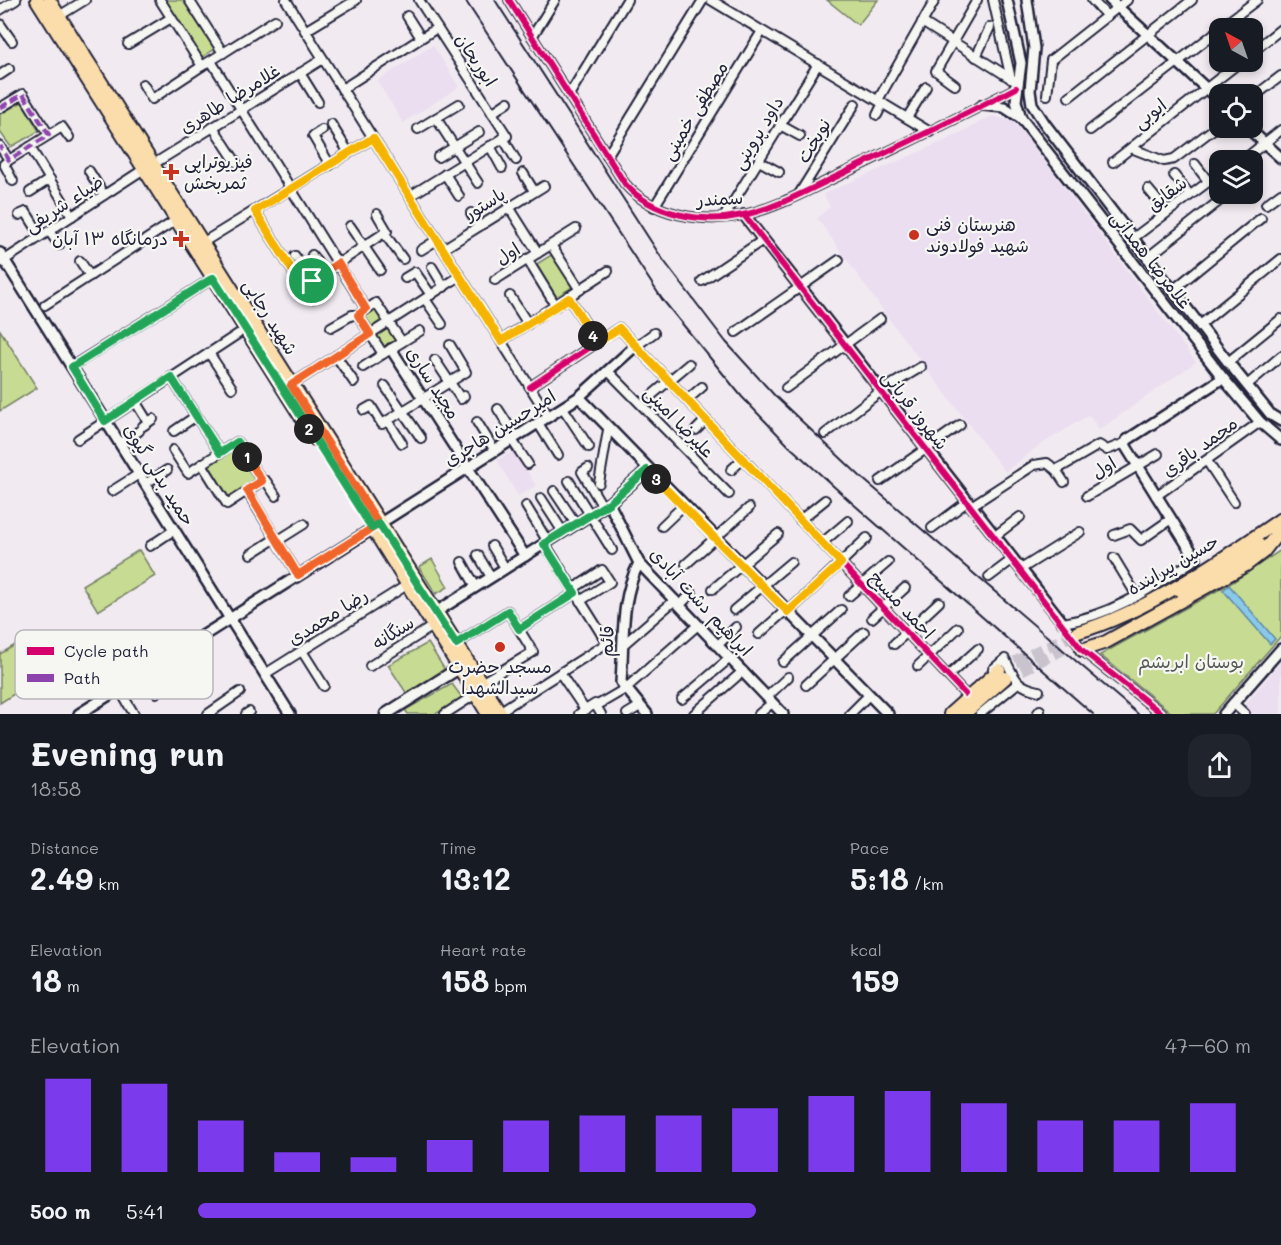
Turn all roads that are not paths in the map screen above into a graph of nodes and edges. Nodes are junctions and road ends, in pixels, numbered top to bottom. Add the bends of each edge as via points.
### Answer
1 (16, 0) edge
2 (37, 0) edge
3 (49, 0) edge
4 (86, 0) edge
5 (160, 0) edge
6 (286, 0) edge
7 (419, 0) edge
8 (509, 0) edge
9 (555, 0) edge
10 (627, 0) edge
11 (703, 0) edge
12 (711, 0) edge
13 (935, 0) edge
14 (977, 0) edge
15 (993, 0) edge
16 (1007, 0) edge
17 (1027, 0) edge
18 (1092, 0) edge
19 (1110, 0) edge
20 (1127, 0) edge
21 (1192, 0) edge
22 (1257, 0) edge
23 (193, 1) edge
24 (350, 1) edge
25 (1118, 8) junction
26 (0, 10) edge
27 (59, 16) junction
28 (407, 16) dead end
29 (1107, 16) junction
30 (171, 18) junction
31 (1234, 18) edge
32 (275, 20) dead end
33 (922, 22) junction
34 (0, 24) edge
35 (990, 27) dead end
36 (437, 28) junction
37 (1281, 29) edge
38 (305, 31) junction
39 (762, 31) junction
40 (1148, 35) junction
41 (532, 37) junction
42 (1209, 37) edge
43 (421, 38) junction
44 (12, 41) dead end
45 (953, 42) junction
46 (1263, 43) edge
47 (128, 44) dead end
48 (223, 53) junction
49 (976, 57) junction
50 (323, 59) junction
51 (211, 61) junction
52 (1177, 62) junction
53 (818, 64) junction
54 (202, 66) junction
55 (9, 69) dead end
56 (1227, 72) edge
57 (300, 73) junction
58 (0, 75) edge
59 (1281, 76) edge
60 (1015, 83) junction
61 (143, 84) dead end
62 (955, 85) dead end
63 (926, 87) dead end
64 (342, 89) junction
65 (1206, 89) junction
66 (1263, 90) edge
67 (1209, 92) edge
68 (568, 95) junction
69 (1047, 95) dead end
70 (1069, 97) dead end
71 (318, 102) dead end
72 (508, 102) dead end
73 (880, 102) junction
74 (459, 104) dead end
75 (855, 104) dead end
76 (983, 105) junction
77 (0, 107) edge
78 (241, 109) junction
79 (492, 113) junction
80 (877, 115) dead end
81 (436, 118) junction
82 (907, 118) junction
83 (1021, 118) junction
84 (331, 124) dead end
85 (780, 125) junction
86 (213, 127) junction
87 (418, 129) dead end
88 (322, 130) dead end
89 (1090, 130) dead end
90 (1281, 130) edge
91 (479, 132) dead end
92 (930, 132) junction
93 (1209, 132) edge
94 (49, 135) junction
95 (800, 136) dead end
96 (69, 137) dead end
97 (505, 137) junction
98 (373, 138) junction
99 (1259, 138) edge
100 (1265, 143) junction
101 (0, 146) edge
102 (490, 146) junction
103 (30, 147) junction
104 (454, 147) junction
105 (1131, 148) junction
106 (1256, 150) edge
107 (349, 153) junction
108 (438, 156) dead end
109 (607, 156) junction
110 (1281, 158) edge
111 (9, 160) junction
112 (516, 160) dead end
113 (759, 161) junction
114 (236, 162) dead end
115 (464, 162) junction
116 (1113, 162) dead end
117 (1195, 164) dead end
118 (330, 165) junction
119 (148, 167) junction
120 (502, 168) dead end
121 (89, 171) dead end
122 (779, 172) dead end
123 (523, 173) dead end
124 (445, 174) junction
125 (1174, 175) dead end
126 (50, 179) junction
127 (13, 181) dead end
128 (1208, 181) joint
129 (478, 183) dead end
130 (544, 186) dead end
131 (291, 189) junction
132 (1148, 189) dead end
133 (534, 191) junction
134 (30, 192) dead end
135 (1281, 193) edge
136 (799, 194) junction
137 (104, 195) junction
138 (1190, 195) junction
139 (410, 196) junction
140 (459, 196) dead end
141 (1215, 204) edge
142 (1266, 204) dead end
143 (509, 207) junction
144 (654, 207) junction
145 (255, 211) junction
146 (1167, 212) junction
147 (471, 213) dead end
148 (377, 214) dead end
149 (19, 215) dead end
150 (744, 215) junction
151 (72, 216) junction
152 (724, 217) junction
153 (1261, 218) dead end
154 (176, 220) junction
155 (350, 226) dead end
156 (480, 226) junction
157 (576, 229) dead end
158 (49, 231) junction
159 (385, 232) junction
160 (41, 236) junction
161 (1132, 238) junction
162 (437, 240) junction
163 (763, 240) junction
164 (202, 243) junction
165 (551, 244) junction
166 (59, 245) dead end
167 (363, 247) junction
168 (443, 249) junction
169 (421, 250) dead end
170 (538, 253) junction
171 (312, 255) dead end
172 (295, 256) dead end
173 (1147, 258) junction
174 (1, 259) edge
175 (402, 259) dead end
176 (527, 259) junction
177 (1281, 259) edge
178 (839, 260) dead end
179 (80, 261) dead end
180 (338, 263) junction
181 (432, 267) dead end
182 (380, 270) dead end
183 (608, 271) dead end
184 (324, 273) junction
185 (90, 276) junction
186 (460, 276) junction
187 (213, 278) junction
188 (405, 278) dead end
189 (495, 280) dead end
190 (702, 281) dead end
191 (310, 282) junction
192 (444, 286) junction
193 (801, 288) junction
194 (580, 290) junction
195 (1173, 290) junction
196 (510, 296) dead end
197 (428, 297) junction
198 (312, 298) dead end
199 (569, 298) junction
200 (45, 305) dead end
201 (556, 306) junction
202 (366, 309) junction
203 (358, 315) junction
204 (880, 319) dead end
205 (1281, 319) edge
206 (389, 322) junction
207 (442, 324) dead end
208 (528, 324) junction
209 (1200, 325) junction
210 (331, 327) dead end
211 (420, 331) dead end
212 (736, 332) dead end
213 (654, 333) dead end
214 (238, 334) dead end
215 (370, 334) junction
216 (1188, 334) junction
217 (501, 341) junction
218 (402, 342) junction
219 (598, 343) junction
220 (844, 343) junction
221 (450, 345) dead end
222 (634, 347) junction
223 (387, 352) junction
224 (209, 353) junction
225 (336, 356) junction
226 (1281, 356) edge
227 (435, 360) dead end
228 (1228, 362) junction
229 (688, 364) dead end
230 (72, 367) junction
231 (363, 367) dead end
232 (921, 367) dead end
233 (608, 370) junction
234 (171, 377) junction
235 (1224, 378) junction
236 (669, 381) junction
237 (354, 382) dead end
238 (450, 382) junction
239 (291, 385) junction
240 (1246, 385) junction
241 (385, 386) dead end
242 (530, 387) junction
243 (702, 387) dead end
244 (232, 388) dead end
245 (786, 388) dead end
246 (882, 391) junction
247 (652, 395) dead end
248 (465, 396) dead end
249 (579, 397) junction
250 (424, 399) junction
251 (687, 400) junction
252 (135, 401) junction
253 (563, 408) junction
254 (498, 409) dead end
255 (364, 410) dead end
256 (403, 411) junction
257 (196, 416) junction
258 (549, 417) junction
259 (706, 420) junction
260 (105, 421) junction
261 (477, 422) dead end
262 (1260, 422) junction
263 (1281, 422) edge
264 (385, 423) junction
265 (538, 423) junction
266 (960, 425) dead end
267 (608, 430) junction
268 (696, 430) dead end
269 (174, 431) dead end
270 (825, 434) dead end
271 (421, 438) dead end
272 (78, 439) dead end
273 (514, 439) junction
274 (1281, 440) edge
275 (402, 443) dead end
276 (1125, 443) junction
277 (120, 444) junction
278 (589, 447) dead end
279 (926, 447) junction
280 (173, 450) dead end
281 (495, 451) junction
282 (220, 453) junction
283 (1158, 454) dead end
284 (558, 455) dead end
285 (743, 459) junction
286 (1207, 461) junction
287 (202, 464) junction
288 (528, 464) dead end
289 (1136, 465) junction
290 (468, 468) junction
291 (588, 468) dead end
292 (167, 470) dead end
293 (647, 470) junction
294 (731, 470) dead end
295 (1056, 470) junction
296 (139, 474) junction
297 (262, 481) junction
298 (569, 481) dead end
299 (880, 481) dead end
300 (1064, 482) dead end
301 (599, 483) dead end
302 (145, 484) junction
303 (247, 490) junction
304 (112, 491) dead end
305 (554, 491) dead end
306 (729, 494) dead end
307 (276, 496) dead end
308 (1087, 496) dead end
309 (1156, 496) junction
310 (541, 498) dead end
311 (825, 500) dead end
312 (1234, 502) dead end
313 (969, 503) junction
314 (606, 505) junction
315 (526, 506) dead end
316 (683, 506) junction
317 (749, 508) dead end
318 (590, 515) junction
319 (1020, 517) dead end
320 (1171, 519) junction
321 (1281, 519) edge
322 (800, 520) junction
323 (848, 521) dead end
324 (304, 524) dead end
325 (576, 524) junction
326 (375, 526) junction
327 (662, 526) dead end
328 (932, 528) dead end
329 (174, 530) junction
330 (563, 532) junction
331 (1080, 532) dead end
332 (1279, 532) edge
333 (778, 534) dead end
334 (1114, 535) dead end
335 (995, 536) junction
336 (715, 538) junction
337 (867, 538) dead end
338 (277, 539) junction
339 (546, 543) junction
340 (822, 543) junction
341 (150, 546) dead end
342 (492, 546) dead end
343 (612, 550) dead end
344 (251, 554) dead end
345 (478, 555) dead end
346 (525, 556) junction
347 (1114, 558) dead end
348 (1013, 559) junction
349 (1196, 560) joint
350 (462, 562) dead end
351 (791, 562) dead end
352 (888, 562) dead end
353 (639, 563) junction
354 (841, 563) junction
355 (686, 564) dead end
356 (741, 565) junction
357 (505, 568) junction
358 (1021, 569) junction
359 (298, 575) junction
360 (491, 577) junction
361 (989, 577) dead end
362 (407, 585) junction
363 (862, 585) junction
364 (476, 587) junction
365 (763, 587) junction
366 (905, 588) dead end
367 (713, 589) dead end
368 (574, 591) junction
369 (692, 593) dead end
370 (849, 596) dead end
371 (1137, 596) junction
372 (580, 601) junction
373 (939, 602) dead end
374 (677, 603) junction
375 (883, 607) junction
376 (734, 610) dead end
377 (841, 610) dead end
378 (787, 611) junction
379 (436, 612) junction
380 (230, 618) junction
381 (872, 618) dead end
382 (1063, 623) junction
383 (699, 625) junction
384 (433, 626) junction
385 (736, 627) dead end
386 (958, 628) dead end
387 (519, 629) junction
388 (211, 630) edge
389 (864, 632) dead end
390 (906, 632) junction
391 (759, 634) dead end
392 (812, 637) junction
393 (1080, 641) junction
394 (456, 644) junction
395 (624, 644) junction
396 (894, 644) dead end
397 (718, 645) junction
398 (1281, 648) edge
399 (978, 649) dead end
400 (302, 651) junction
401 (929, 656) junction
402 (730, 658) junction
403 (834, 659) junction
404 (783, 662) dead end
405 (463, 665) junction
406 (370, 666) dead end
407 (918, 666) dead end
408 (1003, 669) junction
409 (742, 671) junction
410 (560, 673) junction
411 (265, 674) junction
412 (948, 676) junction
413 (788, 677) dead end
414 (1018, 683) junction
415 (806, 685) dead end
416 (324, 686) dead end
417 (478, 689) junction
418 (625, 689) junction
419 (1039, 691) dead end
420 (240, 692) dead end
421 (965, 694) junction
422 (869, 695) junction
423 (103, 699) edge
424 (122, 699) edge
425 (682, 699) dead end
426 (770, 700) junction
427 (1233, 703) junction
428 (596, 706) junction
429 (640, 706) junction
430 (399, 711) edge
431 (582, 712) edge
432 (883, 712) edge
433 (213, 713) edge
434 (491, 713) edge
435 (79, 714) edge
436 (134, 714) edge
437 (290, 714) edge
438 (386, 714) edge
439 (445, 714) edge
440 (601, 714) edge
441 (627, 714) edge
442 (647, 714) edge
443 (694, 714) edge
444 (759, 714) edge
445 (783, 714) edge
446 (850, 714) edge
447 (942, 714) edge
448 (950, 714) edge
449 (964, 714) edge
450 (980, 714) edge
451 (1162, 714) edge
452 (1224, 714) edge
453 (1245, 714) edge

1 - 26 street
2 - 119 main road, شهید رجایی
3 - 27 main road, شهید رجایی
4 - 27 street
5 - 30 street
6 - 38 street
7 - 36 street, ابوریحان
8 - 41 street, سمندر
9 - 41 street
10 - 68 street
11 - 109 street
12 - 39 street
13 - 33 street
14 - 45 street
15 - 60 street
16 - 60 street, غلامرضا همدانی via 1021,63
17 - 161 street, غلامرضا همدانی via 1034,48 1032,104
18 - 29 street
19 - 25 street
20 - 25 street
21 - 40 street
22 - 31 street
23 - 48 street
24 - 38 street
25 - 29 street
25 - 40 street
27 - 119 main road, شهید رجایی
28 - 43 street
29 - 69 street via 1051,60
30 - 47 street
30 - 54 street
32 - 48 street
33 - 45 street
33 - 73 street
34 - 44 street
35 - 49 street
36 - 43 street
36 - 79 street, ابوریحان
37 - 46 street
38 - 50 street
39 - 53 street
39 - 144 street, مصطفی خمینی
40 - 52 street
40 - 70 street
41 - 68 street, سمندر
42 - 52 street
43 - 64 street
45 - 49 street
45 - 62 street via 936,70
48 - 51 street
49 - 60 street
50 - 57 street, غلامرضا طاهری
50 - 64 street
51 - 54 street
51 - 78 street
52 - 65 street
52 - 89 street
53 - 73 street
53 - 85 street, داود پروینی
54 - 61 street via 152,99
55 - 58 street
56 - 65 street, ایوبی
57 - 71 street
57 - 78 street, غلامرضا طاهری
59 - 66 street
60 - 76 street, سمندر
60 - 83 street, غلامرضا همدانی
63 - 82 street
64 - 98 street
65 - 67 street
65 - 105 street, ایوبی
68 - 109 street, سمندر
72 - 79 street
73 - 80 street
73 - 82 street
74 - 81 street
75 - 136 street, نوبخت
76 - 83 street via 1004,107
76 - 92 street, سمندر
77 - 94 street via 23,94
78 - 86 street, غلامرضا طاهری
78 - 131 street
79 - 97 street, ابوریحان
81 - 87 street
81 - 104 street
82 - 92 street
83 - 216 street, غلامرضا همدانی
84 - 107 street
85 - 95 street
85 - 113 street, داود پروینی
86 - 114 street
86 - 119 street, غلامرضا طاهری
88 - 118 street via 313,136
90 - 100 street
91 - 104 street
92 - 136 street, سمندر
93 - 105 street via 1174,159 1164,161
94 - 96 street via 62,127
94 - 103 street
97 - 102 street
97 - 112 street
98 - 107 street
98 - 139 street
99 - 100 street
100 - 106 street
100 - 110 street
101 - 111 street
102 - 115 street
102 - 120 street
103 - 111 street
103 - 126 street
104 - 108 street
104 - 115 street
105 - 116 street, ایوبی
107 - 118 street
109 - 144 street, سمندر via 632,192
111 - 127 street via 4,164
113 - 122 street
113 - 152 street, داود پروینی
115 - 124 street
115 - 129 street
117 - 128 street
118 - 131 street
119 - 137 street, ضیاء شریفی
119 - 154 main road, شهید رجایی
119 - 164 main road, شهید رجایی
121 - 137 street
123 - 133 street
124 - 139 street
124 - 140 street
125 - 138 street
126 - 134 street
126 - 151 street
128 - 138 street, شقایق
130 - 133 street, پاستور
131 - 145 street
131 - 180 street
132 - 146 street
133 - 143 street, پاستور
135 - 142 street
136 - 150 street, سمندر
137 - 151 street, ضیاء شریفی
138 - 146 street, شقایق
139 - 162 street
141 - 173 street
143 - 156 street, پاستور
143 - 170 street
144 - 152 street, سمندر via 705,218
145 - 164 street
145 - 191 street via 299,281
146 - 161 street, شقایق
147 - 156 street
148 - 159 street
149 - 160 street via 26,212
150 - 152 street, سمندر
150 - 163 street, شهروز قربانی
151 - 158 street, ضیاء شریفی
153 - 195 street
154 - 185 street
154 - 187 main road, شهید رجایی
155 - 167 street
156 - 168 street, پاستور
157 - 165 street, اول
158 - 160 street, ضیاء شریفی
158 - 166 street
159 - 167 street
159 - 175 street
160 - 174 street, ضیاء شریفی
161 - 173 street, غلامرضا همدانی
162 - 168 street
162 - 169 street
163 - 190 street
163 - 193 street, شهروز قربانی
164 - 239 main road, شهید رجایی
165 - 170 street, اول
165 - 194 street
167 - 180 street
167 - 182 street
168 - 186 street
170 - 176 street, اول
171 - 184 street
172 - 191 street
173 - 195 street, غلامرضا همدانی
174 - 230 street, حمید بدلی گیوی
176 - 189 street, اول
176 - 201 street
177 - 209 street
178 - 193 street
179 - 185 street
180 - 184 street
180 - 202 street
181 - 192 street
183 - 194 street
184 - 191 street
185 - 200 street
186 - 192 street
186 - 217 street
187 - 230 street
187 - 326 main road, شهید رجایی
188 - 197 street via 415,272
191 - 198 street
192 - 197 street
193 - 212 street
193 - 220 street, شهروز قربانی
194 - 199 street
195 - 209 street, غلامرضا همدانی
196 - 208 street
197 - 206 street
197 - 207 street
199 - 201 street
199 - 219 street
201 - 208 street
202 - 203 street
202 - 206 street via 376,303
203 - 210 street
203 - 215 street
204 - 220 street
205 - 228 street
206 - 215 street
206 - 218 street
208 - 217 street
209 - 216 street
209 - 228 street, غلامرضا همدانی
211 - 218 street
213 - 222 street, امیرحسین هاجری
214 - 224 street
215 - 223 street
215 - 225 street
216 - 235 street, غلامرضا همدانی
217 - 242 street
218 - 223 street
219 - 222 street, احمد مسیح via 619,328
219 - 242 street
220 - 245 street
220 - 246 street, شهروز قربانی
221 - 238 street via 466,372
222 - 233 street, امیرحسین هاجری
222 - 236 street, احمد مسیح
223 - 231 street
223 - 250 street, مجید ساری
224 - 234 street
224 - 244 street
225 - 237 street
225 - 239 street
226 - 240 street
227 - 238 street
228 - 240 street, غلامرضا همدانی
229 - 236 street
230 - 260 street, حمید بدلی گیوی
232 - 246 street
233 - 249 street, امیرحسین هاجری
233 - 306 street, علیرضا امینی
234 - 252 street
234 - 257 street
235 - 262 street, غلامرضا همدانی
235 - 276 street
236 - 247 street
236 - 251 street, احمد مسیح
238 - 248 street via 461,399
238 - 250 street
239 - 326 main road, شهید رجایی
240 - 263 street, غلامرضا همدانی
241 - 256 street
242 - 258 street
243 - 251 street
246 - 270 street
246 - 279 street, شهروز قربانی
249 - 253 street, امیرحسین هاجری
249 - 267 street
250 - 256 street
250 - 290 street, مجید ساری
251 - 259 street, احمد مسیح
252 - 260 street
252 - 277 street via 148,422 153,419
253 - 258 street, امیرحسین هاجری
253 - 278 street
254 - 273 street
255 - 264 street via 371,406
256 - 264 street
256 - 271 street
257 - 269 street
257 - 282 street
258 - 265 street, امیرحسین هاجری
259 - 268 street
259 - 285 street, احمد مسیح
260 - 272 street
260 - 277 street, حمید بدلی گیوی
261 - 281 street
262 - 274 street, غلامرضا همدانی
262 - 286 street, محمد باقری
264 - 275 street
265 - 273 street, امیرحسین هاجری
265 - 284 street
266 - 279 street
267 - 293 street
267 - 301 street
273 - 281 street, امیرحسین هاجری
273 - 288 street
276 - 289 street
276 - 295 street via 1107,450 1099,446
277 - 296 street, حمید بدلی گیوی
279 - 299 street
279 - 313 street, شهروز قربانی
280 - 287 street via 188,472
281 - 290 street, امیرحسین هاجری
282 - 287 street
282 - 297 street via 237,442
283 - 289 street, اول
285 - 294 street
285 - 322 street, احمد مسیح
286 - 309 street, محمد باقری
286 - 312 street
287 - 303 street via 227,504
289 - 308 street, اول
289 - 309 street
290 - 326 street, امیرحسین هاجری
290 - 346 street, مجید ساری
291 - 314 street via 582,472
292 - 302 street
293 - 314 street
293 - 316 street
295 - 300 street
295 - 313 street via 1047,463 1034,465
296 - 302 street, حمید بدلی گیوی
296 - 304 street
297 - 303 street
297 - 307 street via 267,481
298 - 318 street
302 - 329 street, حمید بدلی گیوی
303 - 338 street
305 - 325 street
309 - 320 street
310 - 330 street
311 - 322 street
313 - 328 street
313 - 335 street, شهروز قربانی
314 - 318 street
314 - 353 street, ابراهیم دشت آبادی
315 - 339 street
316 - 327 street
316 - 336 street
317 - 336 street
318 - 325 street
318 - 343 street
319 - 335 street
320 - 334 street via 1141,540 1130,529
320 - 349 street
321 - 393 main road, حسین پیراینده via 1236,550
322 - 340 street, احمد مسیح
323 - 340 street
324 - 338 street
325 - 330 street
326 - 359 street, امیرحسین هاجری
326 - 362 main road, شهید رجایی
326 - 379 main road, شهید رجایی
329 - 341 street
329 - 380 street, حمید بدلی گیوی
330 - 339 street
331 - 358 street
332 - 393 main road via 1246,566 1106,642
333 - 356 street
335 - 348 street, شهروز قربانی
336 - 355 street
336 - 356 street
337 - 354 street
338 - 344 street
338 - 359 street
339 - 346 street
339 - 368 street
340 - 354 street, احمد مسیح
342 - 357 street
345 - 360 street
346 - 357 street
347 - 371 street
348 - 358 street, شهروز قربانی
348 - 361 street
349 - 371 street
350 - 364 street
351 - 365 street
352 - 363 street
353 - 374 street, ابراهیم دشت آبادی
353 - 395 street, قائم via 630,585
354 - 363 street, احمد مسیح
354 - 378 street
356 - 365 street
356 - 367 street
357 - 360 street
358 - 382 street, شهروز قربانی
359 - 380 street, امیرحسین هاجری
360 - 364 street
362 - 384 main road, شهید رجایی
362 - 400 street, رضا محمدی
363 - 370 street
363 - 375 street, احمد مسیح
364 - 379 street
365 - 376 street
365 - 378 street
366 - 375 street
368 - 372 street
368 - 372 street via 602,570 610,582
368 - 387 street
369 - 374 street
371 - 382 street via 1086,619
372 - 410 street via 607,643
373 - 390 street
374 - 383 street, ابراهیم دشت آبادی
374 - 395 street
375 - 381 street
375 - 390 street, احمد مسیح
377 - 392 street
378 - 391 street
378 - 392 street
379 - 394 main road, شهید رجایی
380 - 388 street, امیرحسین هاجری
380 - 411 street, حمید بدلی گیوی
382 - 393 street
383 - 397 street, ابراهیم دشت آبادی
383 - 418 street
384 - 405 main road, شهید رجایی
384 - 406 street, سنگانه
385 - 397 street
386 - 401 street
387 - 394 street via 508,611
387 - 417 street via 533,652
389 - 403 street
390 - 396 street
390 - 401 street, احمد مسیح
392 - 403 street
392 - 404 street
393 - 451 street
394 - 405 main road, شهید رجایی
395 - 418 street, قائم via 621,682
397 - 402 street, ابراهیم دشت آبادی
398 - 427 street
399 - 412 street
400 - 411 street, رضا محمدی
400 - 416 street
401 - 407 street
401 - 412 street, احمد مسیح
402 - 409 street, ابراهیم دشت آبادی
402 - 425 street
403 - 415 street
403 - 422 street
405 - 417 main road, شهید رجایی
405 - 430 main road
408 - 414 street
408 - 421 street
408 - 448 main road
408 - 449 main road
409 - 426 street, ابراهیم دشت آبادی
409 - 443 street
410 - 431 street
410 - 434 street
411 - 437 street, حمید بدلی گیوی
412 - 421 street, احمد مسیح
413 - 426 street
414 - 419 street
414 - 450 street
417 - 434 main road, شهید رجایی
417 - 439 street
418 - 428 street
418 - 429 street
420 - 433 street
421 - 447 street
422 - 432 street
422 - 446 street
423 - 435 street, امیرحسین هاجری
424 - 436 street
426 - 444 street
426 - 445 street, ابراهیم دشت آبادی
427 - 452 street
427 - 453 street
428 - 431 street
428 - 440 street
429 - 441 street
429 - 442 street
430 - 438 main road

